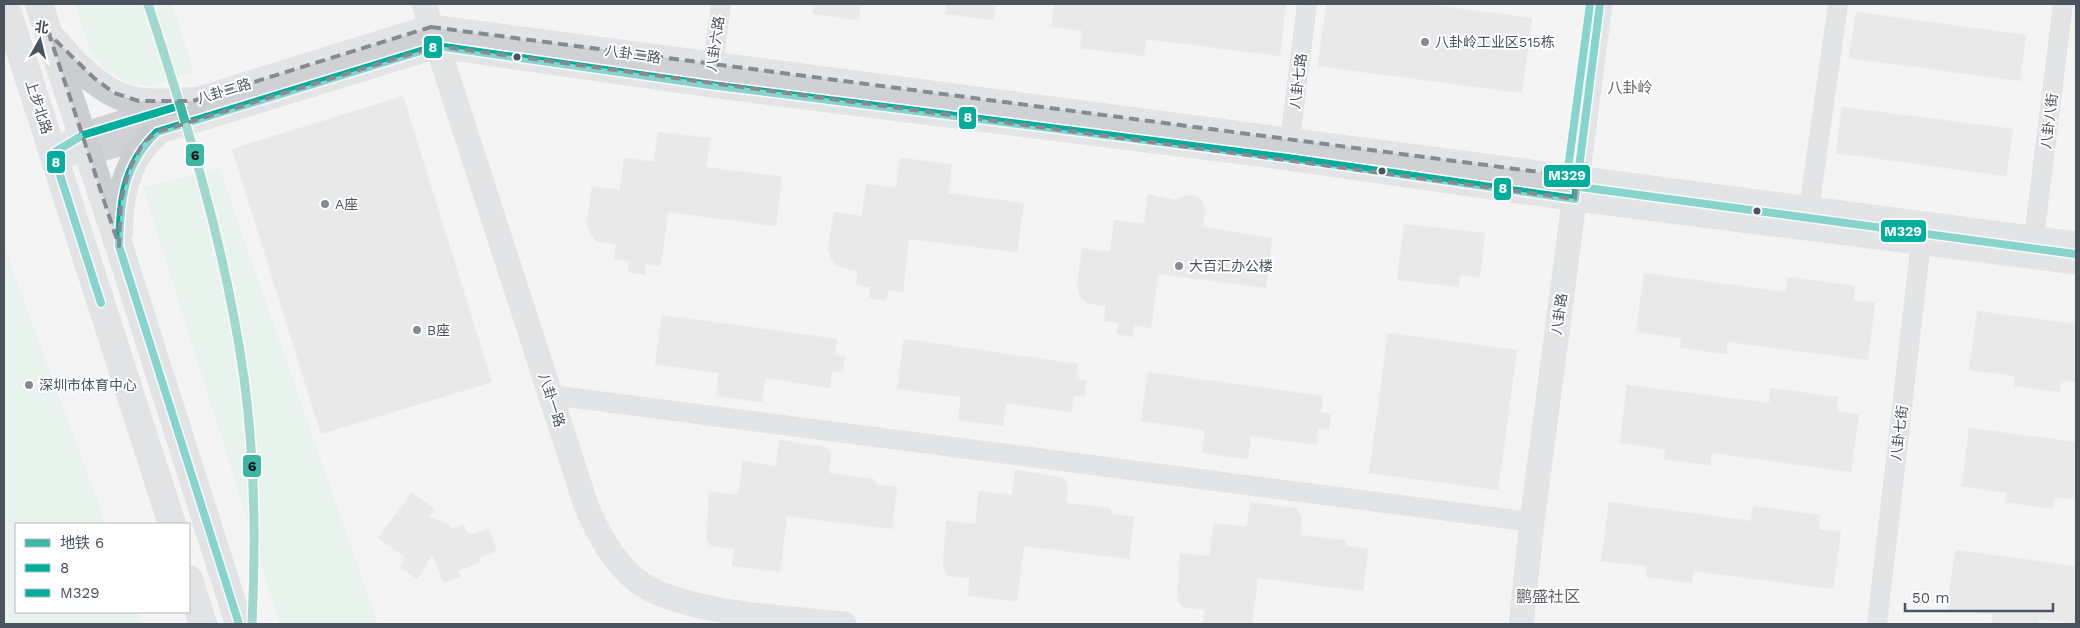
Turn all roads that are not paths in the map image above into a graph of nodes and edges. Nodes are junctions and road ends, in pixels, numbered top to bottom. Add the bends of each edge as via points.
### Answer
1 (5, 4) edge
2 (39, 4) edge
3 (721, 4) edge
4 (1308, 4) edge
5 (1600, 4) edge
6 (1838, 4) edge
7 (2064, 4) edge
8 (431, 26) edge
9 (49, 34) junction
10 (711, 75) junction
11 (193, 101) junction
12 (157, 132) junction
13 (86, 144) junction
14 (1289, 149) junction
15 (53, 153) junction
16 (1576, 188) junction
17 (1809, 209) junction
18 (2034, 238) junction
19 (1921, 242) junction
20 (2076, 244) edge
21 (119, 246) junction
22 (2076, 262) edge
23 (551, 395) junction
24 (1532, 522) junction
25 (172, 523) edge
26 (190, 582) edge
27 (203, 624) edge
28 (239, 624) edge
29 (844, 624) edge
30 (1521, 624) edge
31 (1877, 624) edge

1 - 15 main road, 上步北路
2 - 9 main road
3 - 10 street, 八卦六路
4 - 14 street, 八卦七路
5 - 16 street, 八卦路
6 - 17 street
7 - 18 street, 八卦八街
8 - 10 street, 八卦二路
8 - 11 street, 八卦二路
8 - 12 street, 八卦二路
8 - 23 street, 八卦一路
9 - 11 main road via 81,68 125,98 154,102
9 - 13 main road
10 - 14 street, 八卦二路
11 - 13 street, 八卦二路
12 - 13 street, 八卦二路
12 - 21 main road via 144,143 129,170 121,201
13 - 15 street, 八卦二路
13 - 21 main road
14 - 16 street, 八卦二路
15 - 25 main road, 上步北路
16 - 17 street, 八卦二路
16 - 19 street, 八卦二路
16 - 24 street, 八卦路
17 - 18 street, 八卦二路
18 - 20 street, 八卦二路
19 - 22 street, 八卦二路
19 - 31 street, 八卦七街
21 - 28 main road
23 - 24 street
23 - 29 street, 八卦一路 via 587,508 600,536 618,562 637,581 686,604
24 - 30 street, 八卦路
26 - 27 main road

